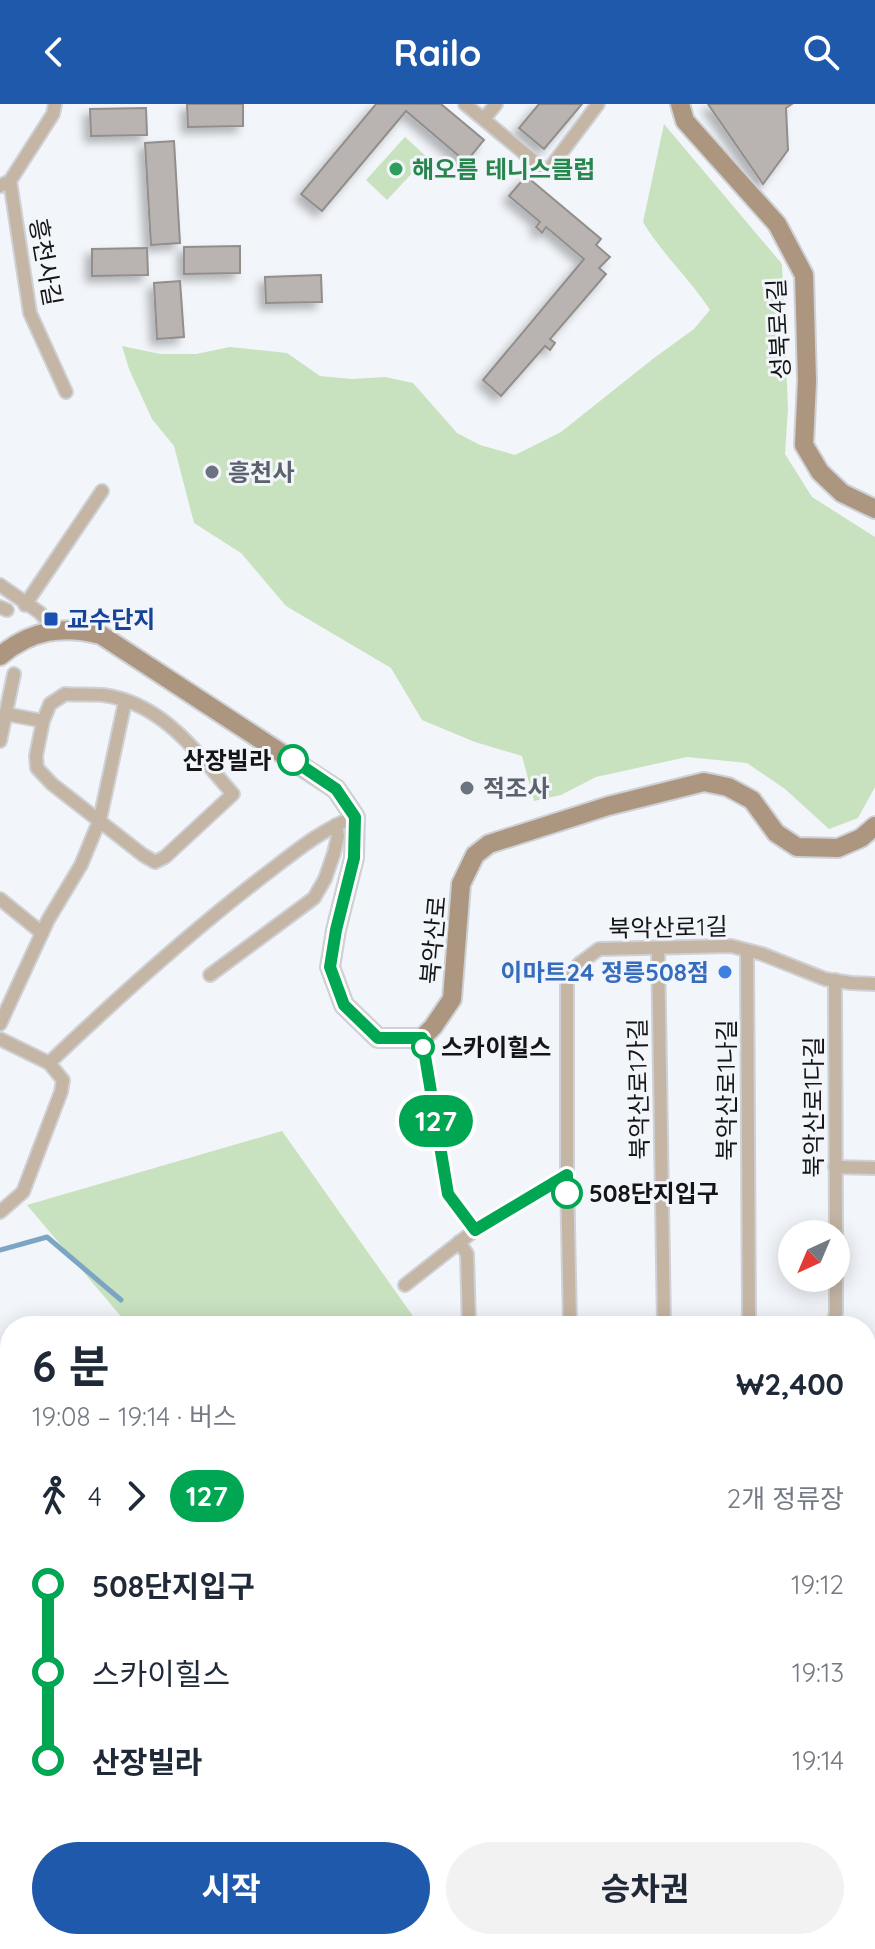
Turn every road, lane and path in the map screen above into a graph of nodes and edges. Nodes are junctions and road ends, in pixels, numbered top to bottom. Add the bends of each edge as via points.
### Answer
1 (55, 104) edge
2 (465, 104) edge
3 (496, 104) edge
4 (598, 104) edge
5 (680, 104) edge
6 (484, 119) junction
7 (5, 183) edge
8 (66, 392) dead end
9 (102, 491) dead end
10 (875, 509) edge
11 (0, 585) edge
12 (25, 605) junction
13 (58, 631) junction
14 (0, 656) edge
15 (14, 674) dead end
16 (125, 702) junction
17 (3, 716) edge
18 (43, 721) junction
19 (0, 741) edge
20 (355, 817) junction
21 (100, 819) junction
22 (336, 825) junction
23 (875, 826) edge
24 (0, 899) edge
25 (42, 933) junction
26 (658, 948) junction
27 (747, 951) junction
28 (210, 975) dead end
29 (835, 980) junction
30 (875, 984) edge
31 (0, 1024) edge
32 (422, 1038) junction
33 (0, 1039) edge
34 (49, 1063) junction
35 (835, 1167) junction
36 (875, 1168) edge
37 (567, 1175) junction
38 (0, 1212) edge
39 (836, 1220) edge
40 (475, 1230) junction
41 (459, 1242) junction
42 (405, 1285) dead end
43 (836, 1292) edge
44 (469, 1316) edge
45 (570, 1316) edge
46 (664, 1316) edge
47 (749, 1316) edge
48 (835, 1316) edge

1 - 7 street
2 - 6 street
3 - 6 street
4 - 6 street via 547,172
5 - 10 street, 성북로4길 via 685,121 777,224 804,275 804,445 820,472 842,493
7 - 8 street, 흥천사길 via 30,313
9 - 12 street
11 - 12 street
12 - 13 street
13 - 14 street via 39,632
13 - 20 street via 101,635 336,789
15 - 17 street
16 - 18 street via 105,695 65,694 50,704
16 - 21 street
16 - 21 street via 175,728 233,794 155,862
17 - 18 street
17 - 19 street
18 - 21 street via 37,768
20 - 22 street
20 - 32 street via 354,858 330,967 344,1005 378,1038
21 - 25 street
22 - 28 street via 334,853 314,898
22 - 34 street via 192,931
23 - 32 street, 북악산로 via 838,848 797,847 776,833 752,800 704,782 489,844 475,855 461,884 452,999
24 - 25 street
25 - 31 street
26 - 27 street, 북악산로1길 via 731,946
26 - 37 street, 북악산로1길 via 599,949 567,982
26 - 46 street, 북악산로1가길
27 - 29 street, 북악산로1길
27 - 47 street, 북악산로1나길
29 - 30 street, 북악산로1길
29 - 35 street, 북악산로1다길
32 - 40 street via 448,1194
33 - 34 street
34 - 38 street via 63,1080 61,1092 23,1192
35 - 36 street
35 - 39 street, 북악산로1다길
37 - 40 street
37 - 45 street, 북악산로1길
40 - 41 street
41 - 42 street
41 - 44 street via 467,1254
43 - 48 street

